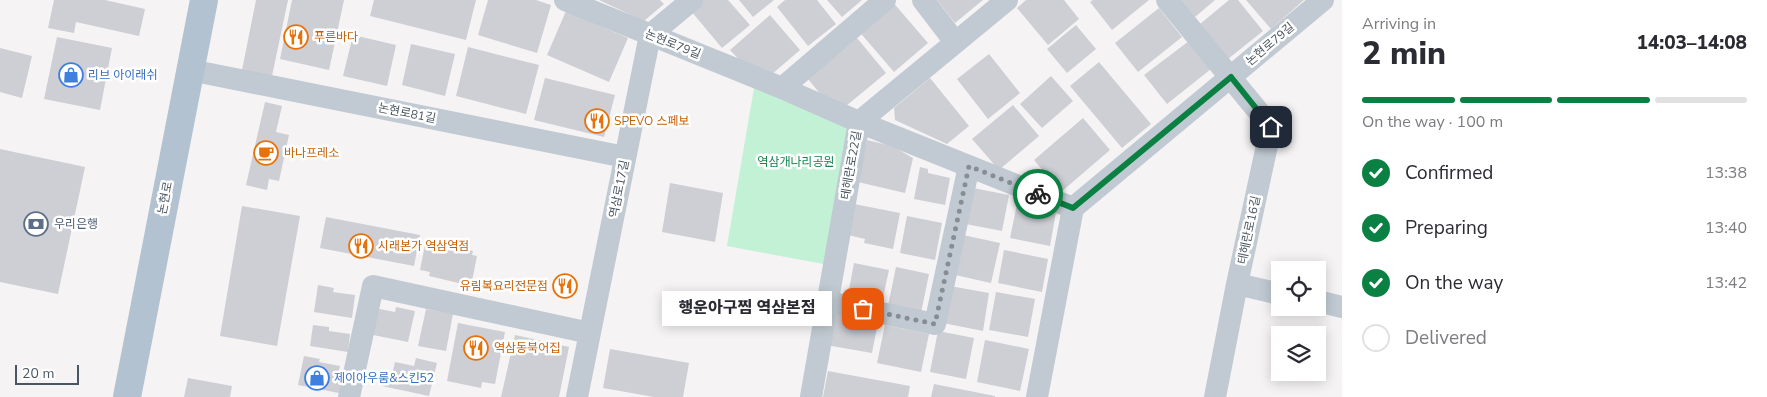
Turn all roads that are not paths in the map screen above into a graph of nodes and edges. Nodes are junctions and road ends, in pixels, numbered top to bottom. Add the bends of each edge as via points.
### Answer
1 (204, 0) edge
2 (565, 0) edge
3 (692, 0) edge
4 (885, 0) edge
5 (923, 0) edge
6 (1007, 0) edge
7 (1167, 0) edge
8 (1323, 0) edge
9 (650, 35) junction
10 (955, 42) junction
11 (190, 70) junction
12 (1231, 77) junction
13 (782, 88) junction
14 (859, 122) junction
15 (625, 157) junction
16 (969, 166) junction
17 (1073, 208) junction
18 (1237, 284) junction
19 (1271, 292) edge
20 (828, 302) junction
21 (1326, 304) edge
22 (1342, 307) edge
23 (590, 333) junction
24 (127, 397) edge
25 (349, 397) edge
26 (577, 397) edge
27 (810, 397) edge
28 (1037, 397) edge
29 (1215, 397) edge

1 - 11 main road, 논현로
2 - 9 street, 논현로79길
3 - 9 street
4 - 13 street
5 - 10 street
6 - 10 street, 테헤란로22길
7 - 12 street
8 - 12 street, 논현로79길
9 - 13 street, 논현로79길
9 - 15 street, 역삼로17길
10 - 14 street, 테헤란로22길
11 - 15 street, 논현로81길
11 - 24 main road, 논현로
12 - 17 street, 논현로79길
12 - 18 street, 테헤란로16길 via 1271,127
13 - 14 street, 논현로79길
14 - 16 street, 논현로79길
14 - 20 street, 테헤란로22길
15 - 23 street, 역삼로17길
16 - 17 street, 논현로79길
16 - 20 street via 935,324
17 - 28 street
18 - 19 street
18 - 29 street, 테헤란로16길
20 - 27 street, 테헤란로22길
21 - 22 street
23 - 25 street via 373,286
23 - 26 street, 역삼로17길

